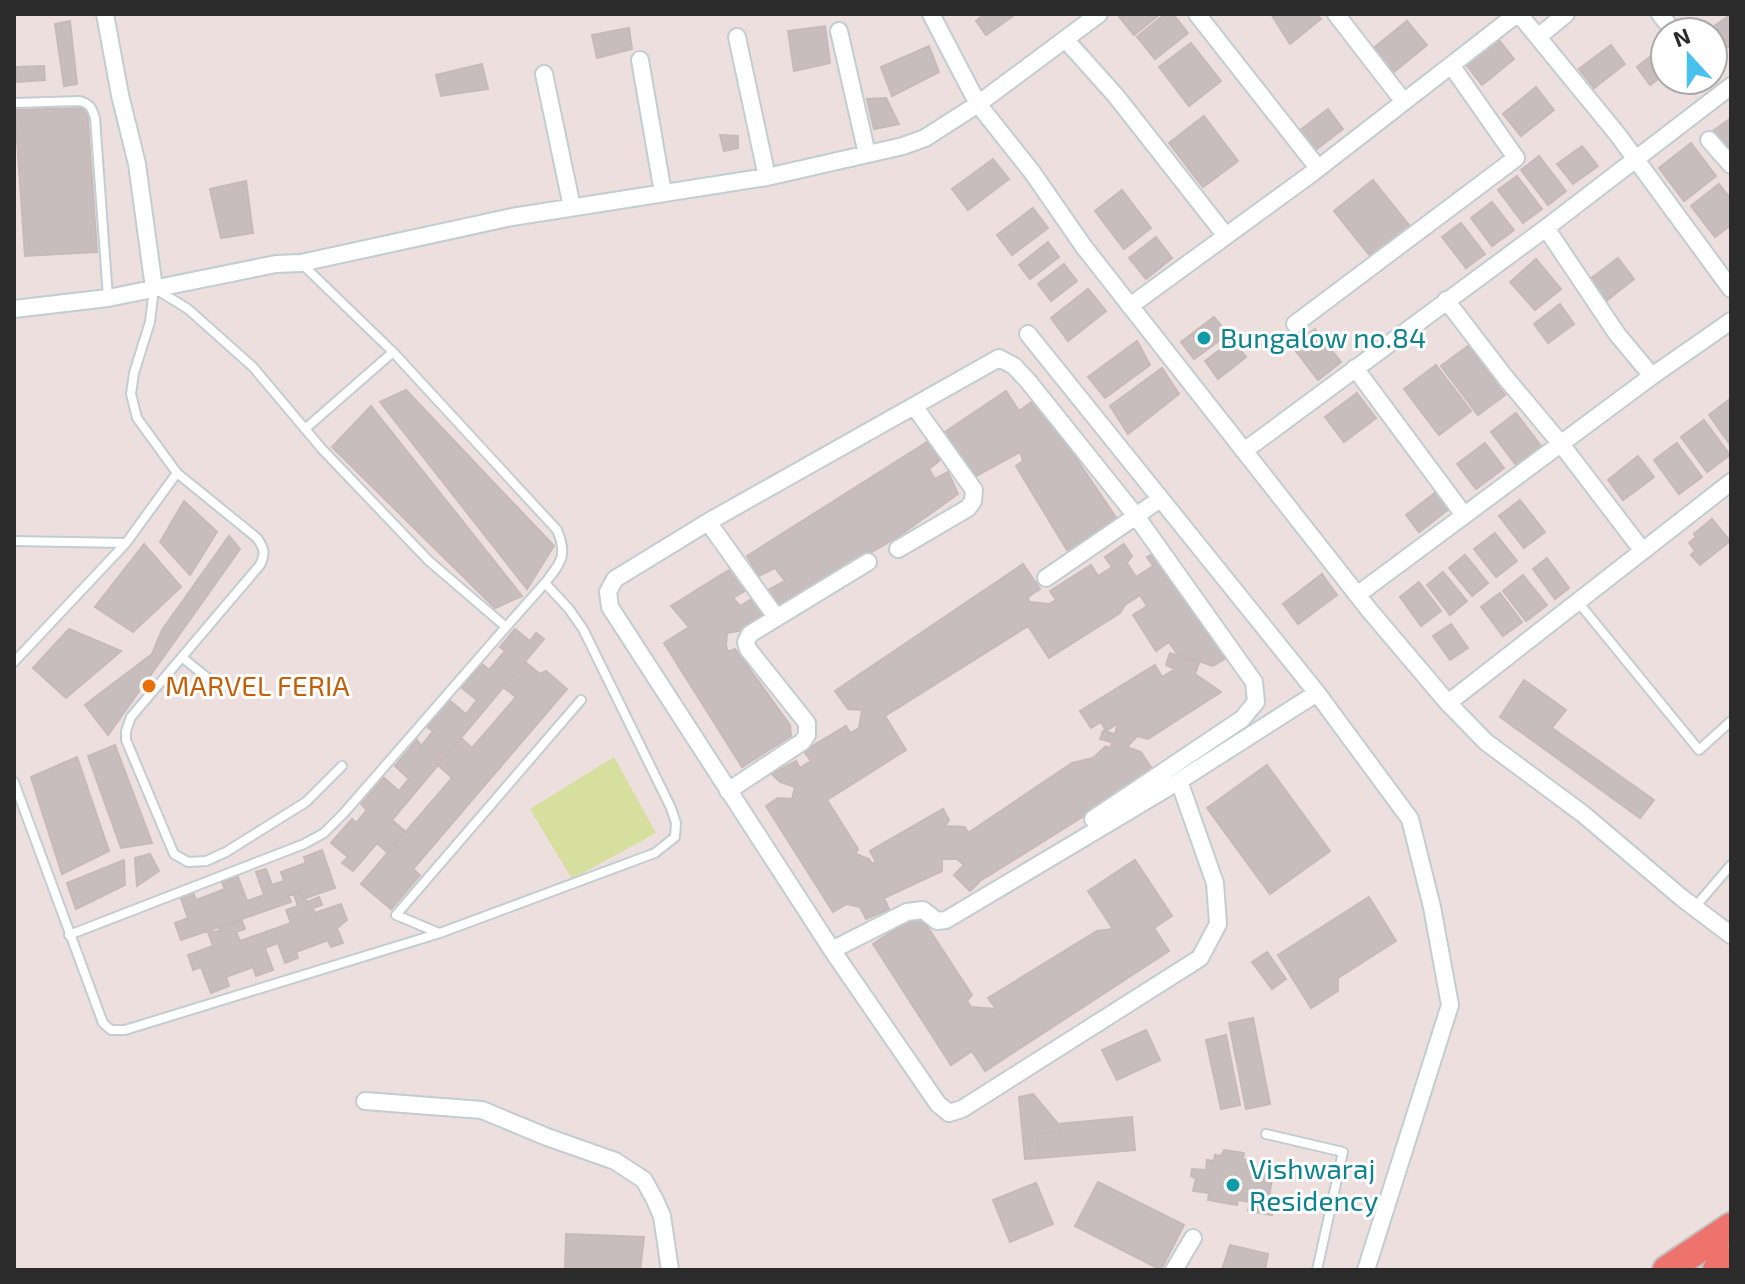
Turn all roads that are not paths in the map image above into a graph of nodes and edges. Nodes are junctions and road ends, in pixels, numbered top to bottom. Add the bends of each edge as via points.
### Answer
1 (105, 14) edge
2 (931, 14) edge
3 (1099, 14) edge
4 (1197, 14) edge
5 (1336, 14) edge
6 (1518, 14) edge
7 (1566, 14) edge
8 (839, 31) dead end
9 (737, 37) dead end
10 (1538, 37) junction
11 (1065, 39) junction
12 (640, 60) dead end
13 (1451, 65) junction
14 (544, 74) dead end
15 (1709, 96) edge
16 (1404, 102) junction
17 (15, 103) edge
18 (978, 104) junction
19 (1709, 140) dead end
20 (867, 154) junction
21 (1635, 159) junction
22 (1731, 165) edge
23 (1318, 168) junction
24 (767, 177) junction
25 (663, 193) junction
26 (572, 207) junction
27 (1546, 228) junction
28 (1226, 236) junction
29 (301, 263) junction
30 (154, 288) junction
31 (1731, 289) edge
32 (108, 298) junction
33 (1446, 300) junction
34 (1130, 306) junction
35 (14, 309) edge
36 (1731, 321) edge
37 (1295, 324) dead end
38 (1028, 334) dead end
39 (393, 352) junction
40 (1355, 368) junction
41 (1652, 376) junction
42 (914, 406) junction
43 (305, 429) junction
44 (1561, 444) junction
45 (1244, 451) junction
46 (177, 473) junction
47 (1731, 482) edge
48 (1160, 499) junction
49 (1464, 515) junction
50 (1136, 516) junction
51 (708, 522) junction
52 (14, 541) edge
53 (126, 543) junction
54 (898, 549) dead end
55 (1642, 550) junction
56 (868, 562) dead end
57 (1046, 578) dead end
58 (545, 583) junction
59 (1357, 595) junction
60 (1577, 601) junction
61 (776, 617) junction
62 (506, 627) junction
63 (183, 658) junction
64 (14, 662) edge
65 (221, 689) dead end
66 (1317, 693) junction
67 (581, 700) dead end
68 (1448, 703) junction
69 (1731, 721) edge
70 (342, 766) dead end
71 (1179, 781) junction
72 (14, 782) edge
73 (728, 791) junction
74 (1093, 819) dead end
75 (1731, 865) edge
76 (1695, 908) junction
77 (440, 933) junction
78 (69, 935) junction
79 (1731, 935) edge
80 (832, 950) junction
81 (365, 1101) dead end
82 (1266, 1134) dead end
83 (1731, 1227) edge
84 (1193, 1238) dead end
85 (1731, 1260) edge
86 (670, 1270) edge
87 (1174, 1270) edge
88 (1317, 1270) edge
89 (1366, 1270) edge
90 (1667, 1270) edge
91 (1717, 1270) edge

1 - 30 street via 137,164
2 - 18 street
3 - 11 street
4 - 23 street
5 - 16 street
6 - 10 street
6 - 13 street
7 - 10 street
8 - 20 street
9 - 24 street
10 - 21 street
11 - 18 street
11 - 28 street
12 - 25 street
13 - 16 street
13 - 37 street via 1516,158
14 - 26 street
15 - 21 street
16 - 23 street
17 - 32 lane via 80,101 93,109
18 - 20 street via 925,138
18 - 34 street
19 - 22 street
20 - 24 street
21 - 27 street
21 - 31 street
23 - 28 street
24 - 25 street
25 - 26 street
26 - 29 street
27 - 33 street
27 - 41 street
28 - 34 street
29 - 30 street
29 - 39 lane
30 - 32 street
30 - 43 lane via 188,309 253,367
30 - 46 lane via 131,394 137,418
32 - 35 street
33 - 40 street
33 - 44 street
34 - 45 street
36 - 41 street
38 - 48 street
39 - 43 lane
39 - 58 lane via 557,530 563,557
40 - 45 street
40 - 49 street
41 - 44 street
42 - 50 street via 999,358 1028,381
42 - 51 street
42 - 54 street via 974,490 973,501
43 - 62 lane via 429,561
44 - 49 street
44 - 55 street
45 - 59 street
46 - 53 lane
46 - 63 lane via 257,538 265,556
47 - 55 street
48 - 50 street
48 - 66 street
49 - 59 street
50 - 57 street
50 - 74 street via 1254,682 1256,702 1212,742
51 - 61 street
51 - 73 street via 615,579 608,592 610,607
52 - 53 lane
53 - 64 lane
55 - 60 street
56 - 61 street
58 - 62 lane
58 - 77 lane via 583,629 671,808 675,837 655,853
59 - 68 street
60 - 68 street
60 - 69 lane via 1699,750
61 - 73 street via 746,642 807,723 807,735
62 - 78 lane via 324,833
63 - 65 lane
63 - 70 lane via 131,717 126,731 174,854 188,862 226,852 306,802
66 - 71 street
66 - 89 street via 1410,819 1450,1005
67 - 77 lane via 396,915
68 - 76 street via 1486,742
71 - 80 street via 946,920 937,921 923,910 907,912
71 - 80 street via 1215,883 1218,924 1200,958 962,1109 949,1113 938,1104
72 - 78 lane
73 - 80 street
75 - 76 lane
76 - 79 street
77 - 78 lane via 125,1030 111,1030 103,1023
81 - 86 street via 482,1110 615,1161 644,1180 655,1200
82 - 88 lane via 1343,1152
83 - 90 highway
84 - 87 street
85 - 91 highway

